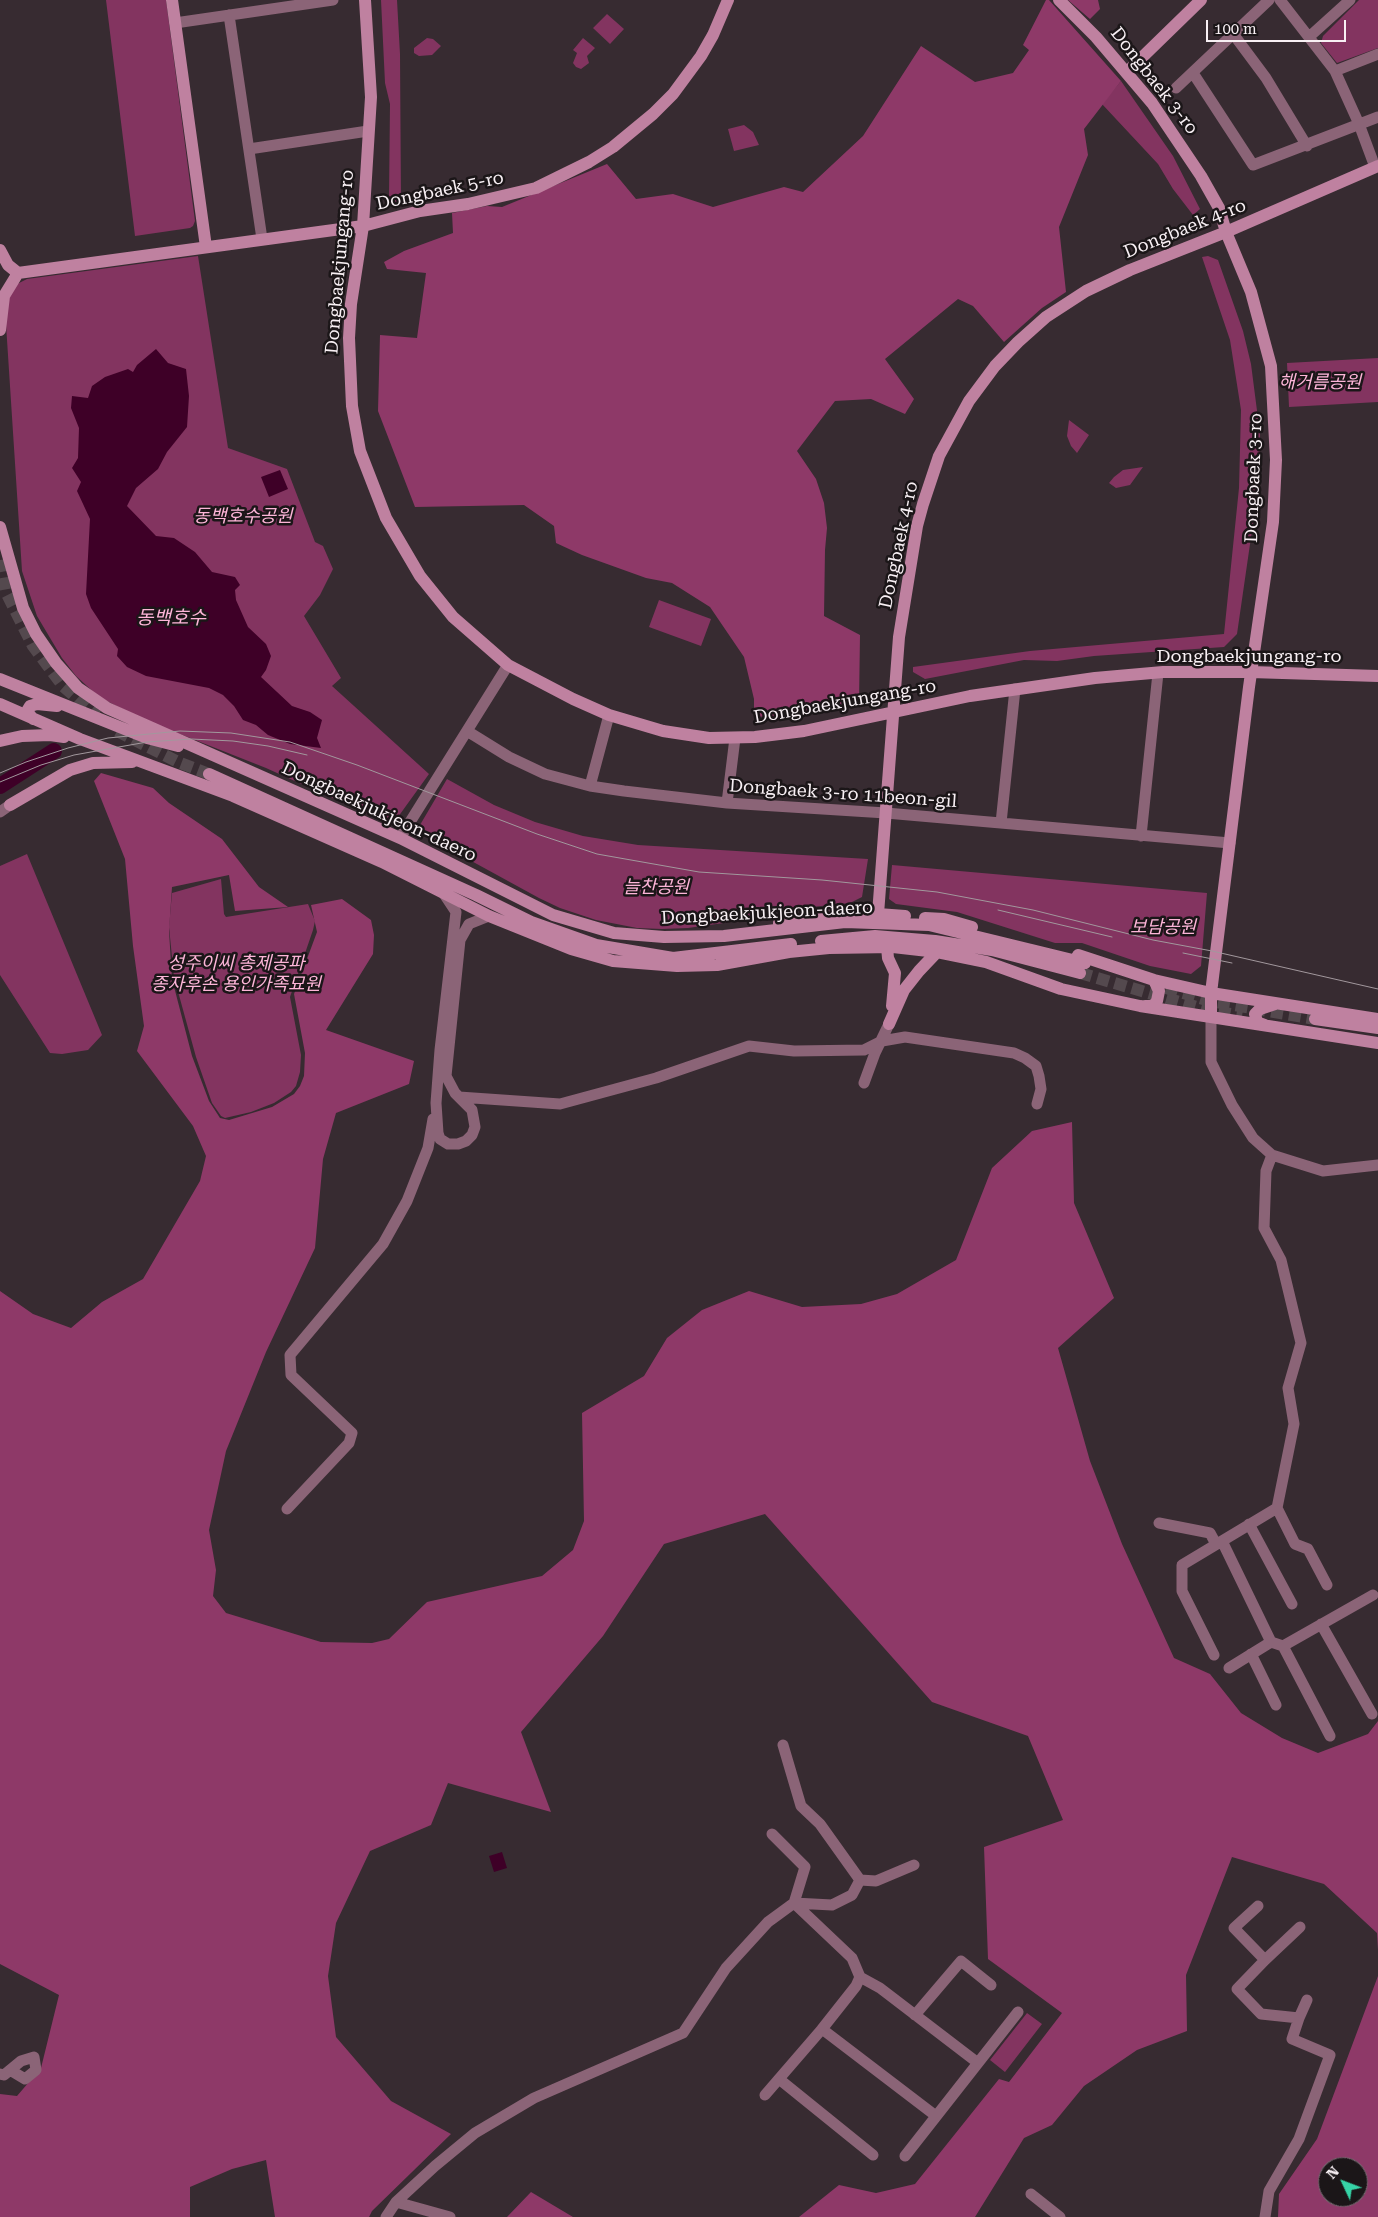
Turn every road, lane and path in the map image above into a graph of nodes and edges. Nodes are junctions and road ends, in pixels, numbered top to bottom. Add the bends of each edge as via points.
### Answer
1 (172, 0) edge
2 (333, 0) edge
3 (365, 0) edge
4 (728, 0) edge
5 (1059, 0) edge
6 (1201, 0) edge
7 (1269, 0) edge
8 (1280, 0) edge
9 (1350, 0) edge
10 (229, 15) junction
11 (176, 23) junction
12 (1234, 35) junction
13 (1309, 37) junction
14 (1378, 54) edge
15 (1335, 71) junction
16 (1127, 72) junction
17 (1193, 73) junction
18 (1176, 88) dead end
19 (1378, 117) edge
20 (1360, 124) junction
21 (368, 131) junction
22 (1307, 146) junction
23 (248, 149) junction
24 (1377, 166) edge
25 (363, 226) junction
26 (1226, 232) junction
27 (262, 239) junction
28 (206, 247) junction
29 (0, 250) edge
30 (18, 273) junction
31 (0, 330) edge
32 (0, 527) edge
33 (508, 665) junction
34 (1251, 672) junction
35 (1158, 673) junction
36 (1378, 676) edge
37 (0, 679) edge
38 (1015, 689) junction
39 (0, 704) edge
40 (72, 707) junction
41 (894, 712) junction
42 (609, 715) junction
43 (33, 719) junction
44 (467, 731) junction
45 (735, 738) junction
46 (80, 739) junction
47 (0, 741) edge
48 (214, 756) junction
49 (140, 762) junction
50 (209, 774) tunnel mouth
51 (590, 786) junction
52 (727, 803) junction
53 (5, 809) edge
54 (886, 813) junction
55 (1001, 823) junction
56 (1141, 836) junction
57 (400, 838) junction
58 (1230, 844) junction
59 (444, 894) junction
60 (878, 914) junction
61 (489, 916) junction
62 (536, 924) junction
63 (724, 936) junction
64 (887, 947) junction
65 (572, 949) junction
66 (937, 952) junction
67 (705, 954) junction
68 (677, 966) junction
69 (1154, 980) junction
70 (1211, 993) junction
71 (1277, 1003) junction
72 (1140, 1006) junction
73 (1210, 1017) junction
74 (1378, 1019) edge
75 (889, 1024) junction
76 (1267, 1026) junction
77 (1378, 1028) edge
78 (1378, 1038) edge
79 (882, 1042) junction
80 (1378, 1043) edge
81 (864, 1083) dead end
82 (459, 1096) junction
83 (494, 1100) junction
84 (436, 1103) junction
85 (1037, 1104) dead end
86 (474, 1114) junction
87 (440, 1138) junction
88 (428, 1148) junction
89 (1272, 1154) junction
90 (1378, 1165) edge
91 (287, 1508) dead end
92 (1277, 1508) junction
93 (1159, 1523) dead end
94 (1249, 1524) junction
95 (1219, 1543) junction
96 (1327, 1585) dead end
97 (1372, 1595) dead end
98 (1292, 1604) dead end
99 (1321, 1624) junction
100 (1271, 1642) junction
101 (1283, 1646) junction
102 (1251, 1654) junction
103 (1214, 1655) dead end
104 (1229, 1668) dead end
105 (1276, 1705) dead end
106 (1372, 1714) dead end
107 (1330, 1736) dead end
108 (783, 1745) dead end
109 (772, 1834) dead end
110 (914, 1865) dead end
111 (860, 1880) junction
112 (794, 1903) junction
113 (1258, 1906) dead end
114 (1300, 1927) dead end
115 (1265, 1960) junction
116 (860, 1977) junction
117 (991, 1985) dead end
118 (1307, 2000) dead end
119 (1018, 2012) dead end
120 (915, 2015) junction
121 (1298, 2018) junction
122 (822, 2029) junction
123 (978, 2063) junction
124 (779, 2079) junction
125 (765, 2095) dead end
126 (936, 2116) junction
127 (873, 2155) dead end
128 (905, 2156) dead end
129 (1032, 2194) dead end
130 (396, 2202) junction
131 (386, 2217) edge
132 (450, 2217) edge
133 (1060, 2217) edge
134 (1265, 2217) edge

1 - 11 main road
2 - 10 street
3 - 21 main road, Dongbaekjungang-ro via 371,97
4 - 25 main road, Dongbaek 5-ro via 705,49 673,94 634,131 589,162 536,188
5 - 16 main road, Dongbaek 3-ro
6 - 16 main road
7 - 12 street
8 - 13 street
9 - 13 street
10 - 11 street
10 - 23 street
11 - 28 main road
12 - 17 street
12 - 22 street via 1266,78
13 - 15 street
14 - 15 street
15 - 20 street
16 - 26 main road, Dongbaek 3-ro via 1189,156 1219,208
17 - 18 street
17 - 22 street via 1253,165
19 - 20 street
20 - 22 street
20 - 24 street
21 - 23 street
21 - 25 main road, Dongbaekjungang-ro
23 - 27 street
24 - 26 main road, Dongbaek 4-ro
25 - 27 main road, Dongbaek 5-ro
25 - 33 main road, Dongbaekjungang-ro via 349,338 352,406 364,465 386,518 420,576 453,617
26 - 34 main road, Dongbaek 3-ro via 1251,292 1271,366 1275,421 1273,522
26 - 41 main road, Dongbaek 4-ro via 1116,276 1046,317 1011,349 969,401 939,456 921,511 899,637
27 - 28 main road, Dongbaek 5-ro
28 - 30 main road, Dongbaek 5-ro
29 - 30 main road via 8,265
30 - 31 main road via 4,296
32 - 48 main road via 23,608 56,664 78,688 107,708
33 - 42 main road, Dongbaekjungang-ro
33 - 44 street
34 - 35 main road, Dongbaekjungang-ro
34 - 36 main road, Dongbaekjungang-ro
34 - 58 main road, Dongbaek 3-ro
35 - 38 main road, Dongbaekjungang-ro
35 - 56 street
37 - 40 main road
38 - 41 main road, Dongbaekjungang-ro
38 - 55 street
39 - 43 main road
40 - 43 main road via 30,706 27,711
40 - 48 main road via 147,738
41 - 45 main road, Dongbaekjungang-ro via 804,731
41 - 54 main road, Dongbaek 4-ro
42 - 45 main road, Dongbaekjungang-ro via 687,736
42 - 51 street
43 - 46 main road
44 - 51 street, Dongbaek 3-ro 11beon-gil via 528,767
44 - 57 street
45 - 52 street
46 - 47 main road via 50,735
46 - 49 main road
48 - 57 main road, Dongbaekjukjeon-daero
49 - 53 main road via 93,763 70,770
49 - 59 main road via 242,800 382,862
50 - 62 main road, Dongbaekjukjeon-daero
51 - 52 street, Dongbaek 3-ro 11beon-gil
52 - 54 street, Dongbaek 3-ro 11beon-gil
54 - 55 street, Dongbaek 3-ro 11beon-gil
54 - 60 main road, Dongbaek 4-ro
55 - 56 street, Dongbaek 3-ro 11beon-gil
56 - 58 street, Dongbaek 3-ro 11beon-gil
57 - 63 main road, Dongbaekjukjeon-daero via 553,916 614,933 664,938
58 - 70 main road, Dongbaek 3-ro
59 - 61 main road
59 - 84 street via 456,912
60 - 63 main road via 822,915
60 - 69 main road via 944,919 1095,960
61 - 65 main road
61 - 82 street via 469,924 460,940 446,1067 449,1084
62 - 65 main road
62 - 67 main road, Dongbaekjukjeon-daero via 596,945 673,958
63 - 67 main road, Dongbaekjukjeon-daero via 845,922 929,926 1083,968 935,941 875,936
64 - 66 main road
64 - 68 main road via 805,950 717,965
64 - 75 main road via 895,973
65 - 68 main road via 613,961
66 - 72 main road via 986,962 1061,989
66 - 75 main road via 911,980
67 - 68 main road
69 - 70 main road
69 - 72 main road via 1159,991 1157,1001 1153,1006
70 - 71 main road
70 - 73 main road, Dongbaek 3-ro
71 - 74 main road
71 - 76 main road via 1255,1014 1257,1022
72 - 73 main road
73 - 76 main road
73 - 89 street via 1212,1062 1232,1105 1253,1138
75 - 79 street
76 - 80 main road
77 - 78 main road via 1312,1023
79 - 81 street
79 - 83 street via 864,1050 794,1051 749,1046 656,1078 560,1104
79 - 85 street via 905,1037 1014,1053 1036,1066 1041,1088
82 - 83 street
82 - 86 street
83 - 86 street
84 - 87 street
84 - 88 street
86 - 87 street via 475,1127 470,1138 453,1144
87 - 88 street
88 - 91 street via 407,1201 383,1244 290,1355 291,1375 352,1433 349,1443
89 - 90 street via 1323,1171
89 - 92 street via 1266,1180 1264,1228 1281,1260 1300,1343 1288,1388 1294,1424
92 - 94 street
92 - 96 street via 1296,1544 1308,1549
93 - 95 street via 1210,1533
94 - 95 street
94 - 98 street
95 - 100 street
95 - 103 street via 1182,1566 1182,1591
97 - 99 street
99 - 101 street
99 - 106 street
100 - 101 street
100 - 102 street
101 - 107 street
102 - 104 street
102 - 105 street
108 - 111 street via 801,1806 820,1824
109 - 112 street via 805,1867
110 - 111 street via 876,1881
111 - 112 street via 852,1895 832,1905
112 - 116 street via 852,1958
112 - 130 street via 768,1922 726,1968 682,2034 534,2098 483,2128
113 - 115 street via 1234,1928
114 - 115 street
115 - 121 street via 1237,1988 1261,2014
116 - 120 street
116 - 122 street
117 - 120 street via 961,1961
118 - 121 street
119 - 123 street
120 - 123 street
121 - 134 street via 1292,2038 1330,2055 1299,2139 1269,2192
122 - 124 street
122 - 126 street
123 - 126 street
124 - 125 street
124 - 127 street
126 - 128 street
129 - 133 street
130 - 131 street
130 - 132 street

